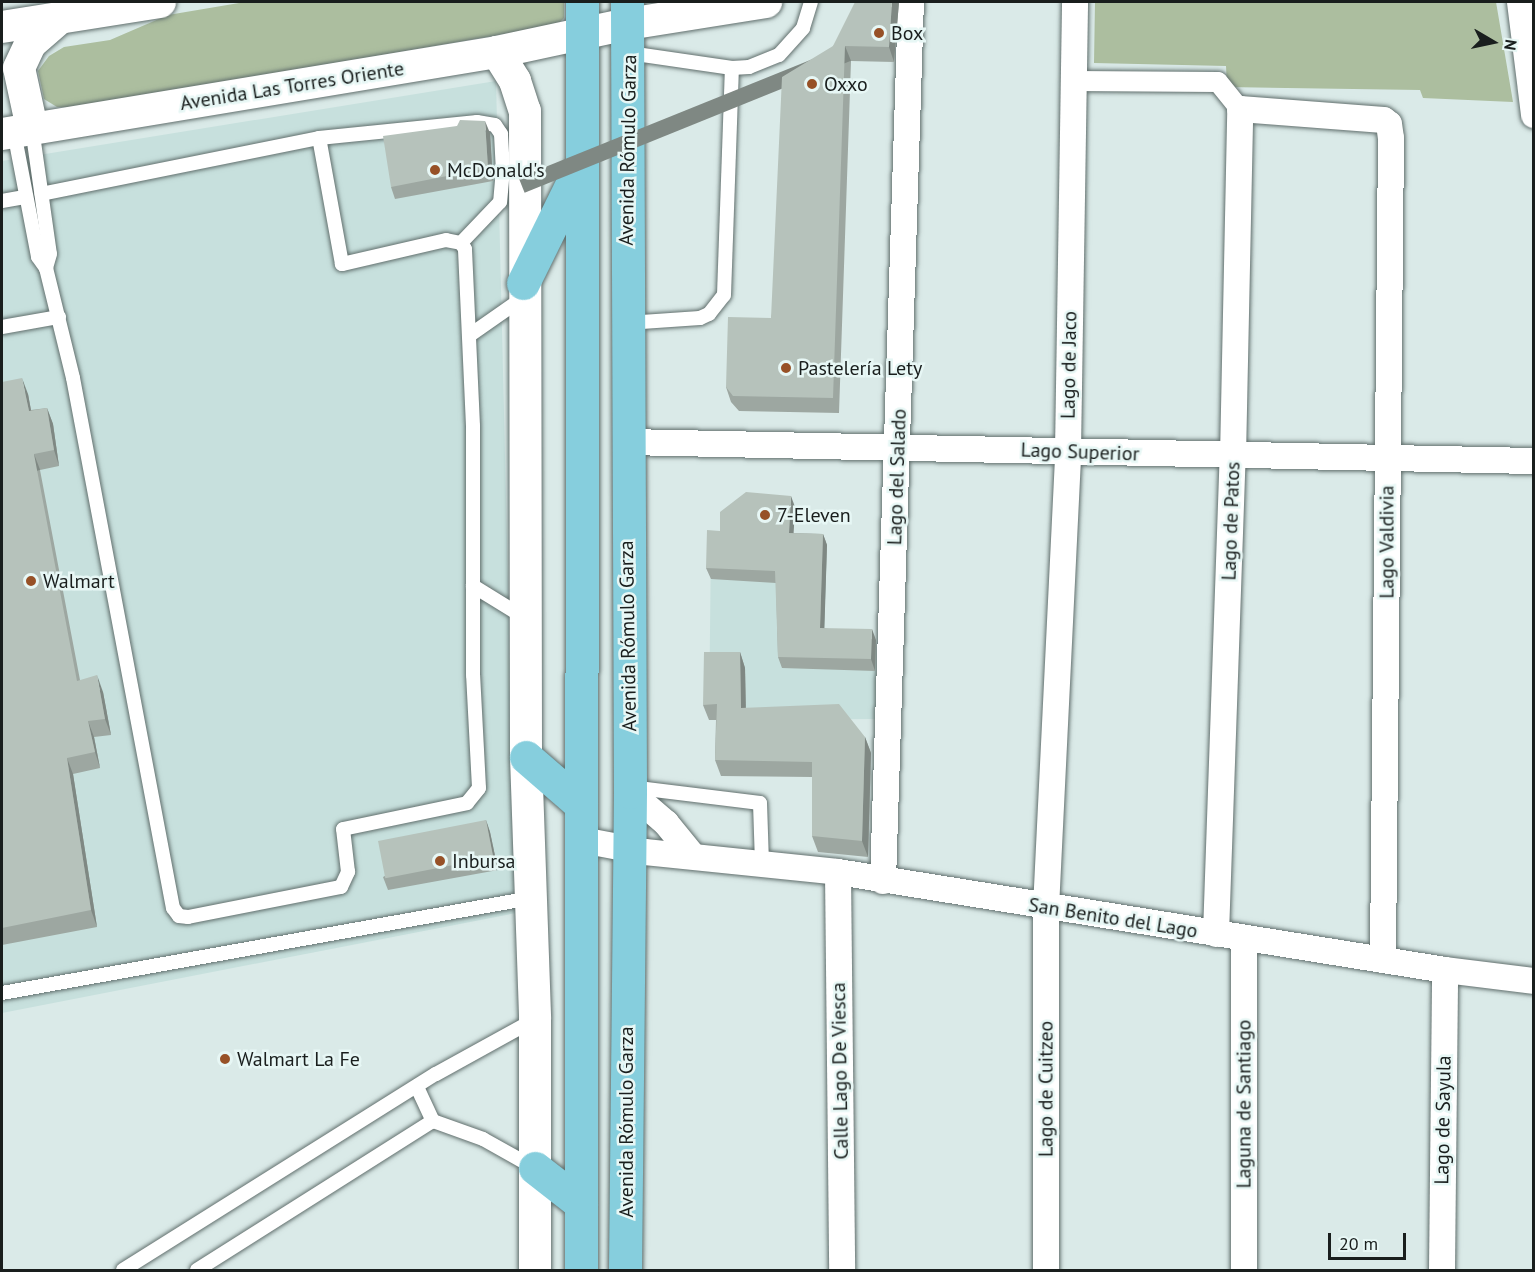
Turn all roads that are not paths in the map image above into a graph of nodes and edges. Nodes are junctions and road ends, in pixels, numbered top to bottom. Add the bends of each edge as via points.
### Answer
1 (160, 2) edge
2 (766, 2) edge
3 (811, 2) edge
4 (911, 2) edge
5 (1075, 2) edge
6 (1520, 2) edge
7 (582, 17) edge
8 (60, 18) junction
9 (628, 26) edge
10 (2, 27) edge
11 (497, 52) junction
12 (2, 64) edge
13 (732, 68) junction
14 (1074, 81) junction
15 (1240, 109) junction
16 (1533, 115) edge
17 (16, 131) edge
18 (319, 138) junction
19 (582, 162) junction
20 (42, 194) junction
21 (25, 197) junction
22 (2, 201) edge
23 (461, 243) junction
24 (46, 267) junction
25 (523, 291) junction
26 (59, 317) junction
27 (626, 323) junction
28 (2, 327) edge
29 (470, 335) junction
30 (626, 442) junction
31 (898, 447) junction
32 (1068, 452) junction
33 (1233, 457) junction
34 (1388, 460) junction
35 (1533, 461) edge
36 (473, 586) junction
37 (525, 618) junction
38 (526, 757) junction
39 (630, 790) junction
40 (580, 804) junction
41 (582, 840) junction
42 (628, 850) junction
43 (692, 855) junction
44 (762, 863) junction
45 (838, 872) junction
46 (883, 881) junction
47 (531, 898) junction
48 (1046, 908) junction
49 (1216, 934) junction
50 (1244, 938) junction
51 (1383, 960) junction
52 (1445, 970) junction
53 (1533, 981) edge
54 (2, 993) edge
55 (535, 1019) junction
56 (417, 1087) junction
57 (433, 1121) junction
58 (535, 1168) junction
59 (581, 1204) junction
60 (123, 1270) edge
61 (197, 1270) edge
62 (535, 1270) edge
63 (581, 1270) edge
64 (625, 1270) edge
65 (842, 1270) edge
66 (1046, 1270) edge
67 (1244, 1270) edge
68 (1442, 1270) edge

1 - 8 street
2 - 9 street, Avenida Las Torres Oriente
3 - 13 lane via 802,28 779,55 749,67
4 - 31 street, Lago del Salado
5 - 14 street, Lago de Jaco
6 - 16 street
7 - 9 street, Avenida Las Torres Oriente
7 - 11 street, Avenida Las Torres Oriente
7 - 19 main road
8 - 10 street
8 - 17 street via 30,44 19,68
9 - 13 lane
9 - 27 main road, Avenida Rómulo Garza
11 - 17 street, Avenida Las Torres Oriente
11 - 25 street via 515,81 525,111
12 - 17 street
13 - 27 lane via 724,295 709,314 700,318
14 - 15 street via 1218,82
14 - 32 street, Lago de Jaco
15 - 33 street, Lago de Patos
15 - 34 street, Lago Valdivia via 1377,119 1389,124
17 - 20 lane
17 - 21 lane
18 - 20 lane
18 - 23 lane via 342,264 446,240
18 - 23 lane via 477,122 495,125 501,134 500,202
19 - 25 main road
19 - 40 main road
20 - 24 lane via 50,254
21 - 22 lane
21 - 24 lane via 38,257
23 - 29 lane via 468,257
24 - 26 lane
25 - 29 lane
25 - 37 street
26 - 28 lane
26 - 36 lane via 173,908 178,916 341,887 348,872 344,829 467,803 476,795 480,780 473,675
27 - 30 main road, Avenida Rómulo Garza
29 - 36 lane
30 - 31 street, Lago Superior
30 - 39 main road, Avenida Rómulo Garza
31 - 32 street, Lago Superior
31 - 46 street, Lago del Salado
32 - 33 street, Lago Superior
32 - 48 street, Lago de Jaco
33 - 34 street, Lago Superior
33 - 49 street, Lago de Patos
34 - 35 street, Lago Superior
34 - 51 street, Lago Valdivia
36 - 37 lane
37 - 38 street
38 - 40 main road
38 - 47 street
39 - 42 main road, Avenida Rómulo Garza
39 - 43 street via 666,823
39 - 44 lane via 760,803
40 - 41 main road
41 - 42 street, San Benito del Lago
41 - 59 main road
42 - 43 street, San Benito del Lago
42 - 64 main road, Avenida Rómulo Garza
43 - 44 street, San Benito del Lago
44 - 45 street, San Benito del Lago
45 - 46 street, San Benito del Lago
45 - 65 street, Calle Lago De Viesca
46 - 48 street, San Benito del Lago
47 - 54 lane
47 - 55 street
48 - 49 street, San Benito del Lago
48 - 66 street, Lago de Cuitzeo
49 - 50 street, San Benito del Lago
50 - 51 street, San Benito del Lago
50 - 67 street, Laguna de Santiago
51 - 52 street, San Benito del Lago
52 - 53 street, San Benito del Lago
52 - 68 street, Lago de Sayula
55 - 56 lane
55 - 58 street
56 - 57 lane
56 - 60 lane
57 - 58 lane via 483,1139
57 - 61 lane
58 - 59 main road
58 - 62 street
59 - 63 main road

